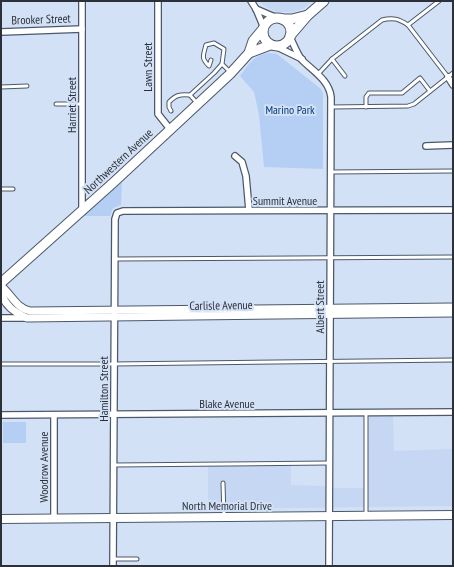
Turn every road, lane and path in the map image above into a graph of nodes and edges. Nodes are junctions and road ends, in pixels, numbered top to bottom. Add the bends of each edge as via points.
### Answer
1 (82, 1) edge
2 (158, 1) edge
3 (251, 1) edge
4 (324, 1) edge
5 (438, 1) edge
6 (256, 9) junction
7 (308, 15) junction
8 (280, 19) junction
9 (408, 25) junction
10 (264, 28) junction
11 (82, 29) junction
12 (1, 32) edge
13 (290, 37) junction
14 (214, 42) junction
15 (272, 45) junction
16 (213, 48) dead end
17 (249, 53) junction
18 (302, 59) junction
19 (211, 60) dead end
20 (332, 60) junction
21 (222, 64) junction
22 (209, 66) junction
23 (214, 73) junction
24 (231, 73) junction
25 (319, 73) junction
26 (451, 75) edge
27 (345, 76) dead end
28 (206, 80) junction
29 (453, 85) edge
30 (27, 86) dead end
31 (1, 87) edge
32 (213, 90) junction
33 (430, 91) junction
34 (190, 95) junction
35 (56, 104) dead end
36 (82, 104) junction
37 (198, 104) junction
38 (331, 107) junction
39 (366, 107) junction
40 (171, 111) dead end
41 (170, 129) junction
42 (453, 145) edge
43 (426, 146) dead end
44 (235, 156) dead end
45 (330, 172) junction
46 (453, 172) edge
47 (1, 189) edge
48 (13, 189) dead end
49 (82, 210) junction
50 (249, 210) junction
51 (453, 210) edge
52 (329, 211) junction
53 (117, 213) joint
54 (453, 257) edge
55 (329, 258) junction
56 (115, 259) junction
57 (1, 283) edge
58 (1, 286) edge
59 (1, 292) edge
60 (453, 307) edge
61 (330, 311) junction
62 (115, 313) junction
63 (453, 313) edge
64 (1, 318) edge
65 (27, 318) junction
66 (453, 360) edge
67 (329, 361) junction
68 (1, 364) edge
69 (114, 364) junction
70 (453, 412) edge
71 (329, 413) junction
72 (366, 413) junction
73 (1, 415) edge
74 (54, 415) junction
75 (114, 415) junction
76 (329, 463) junction
77 (114, 465) junction
78 (223, 483) dead end
79 (453, 515) edge
80 (329, 516) junction
81 (366, 516) junction
82 (224, 517) junction
83 (54, 518) junction
84 (114, 518) junction
85 (1, 519) edge
86 (113, 559) junction
87 (137, 559) dead end
88 (113, 566) edge
89 (329, 566) edge

1 - 11 street, Harriet Street
2 - 41 street, Lawn Street via 158,114
3 - 6 street
4 - 7 main road
5 - 9 lane
6 - 8 street
6 - 10 street
7 - 8 main road
7 - 13 main road
8 - 10 main road via 269,21
8 - 13 main road via 289,25
9 - 20 lane via 400,19 382,20
9 - 26 lane
10 - 15 main road via 264,38
10 - 17 main road, Northwestern Avenue
11 - 12 street, Brooker Street
11 - 36 street, Harriet Street
13 - 15 main road via 283,45
13 - 18 street, Albert Street
14 - 16 lane
14 - 21 lane via 224,49
14 - 22 lane via 206,45 203,56
15 - 17 main road, Northwestern Avenue
15 - 18 street, Albert Street
17 - 24 main road, Northwestern Avenue
18 - 25 street, Albert Street
19 - 22 lane
20 - 25 lane
20 - 27 lane
21 - 23 lane
21 - 24 lane
22 - 23 lane
23 - 28 lane
24 - 32 main road, Northwestern Avenue
25 - 38 street, Albert Street via 330,91
26 - 29 street
26 - 33 lane
28 - 32 lane
28 - 34 lane
30 - 31 lane
32 - 37 main road, Northwestern Avenue
33 - 39 lane via 408,106
33 - 39 lane via 420,78 402,93 369,93 366,97
34 - 37 lane
34 - 40 lane via 180,94 174,97 169,102
35 - 36 lane
36 - 49 street, Harriet Street
37 - 41 main road, Northwestern Avenue
38 - 39 lane
38 - 45 street, Albert Street
41 - 49 main road, Northwestern Avenue
42 - 43 street
44 - 50 street via 242,162 246,176
45 - 46 lane
45 - 52 street, Albert Street
47 - 48 lane
49 - 57 main road, Northwestern Avenue
50 - 52 street, Summit Avenue
50 - 53 street, Summit Avenue
51 - 52 street, Summit Avenue
52 - 55 street, Albert Street
53 - 56 street, Hamilton Street
54 - 55 lane
55 - 56 lane
55 - 61 street, Albert Street
56 - 62 street, Hamilton Street
58 - 62 street, Carlisle Avenue via 26,310
59 - 65 street via 14,312
60 - 61 street, Carlisle Avenue
61 - 62 street, Carlisle Avenue
61 - 63 street, Carlisle Avenue
61 - 67 street, Albert Street
62 - 65 street, Carlisle Avenue
62 - 69 street, Hamilton Street
64 - 65 street
66 - 67 lane
67 - 69 lane
67 - 71 street, Albert Street
68 - 69 lane
69 - 75 street, Hamilton Street
70 - 72 street, Blake Avenue
71 - 72 street, Blake Avenue
71 - 75 street, Blake Avenue
71 - 76 street, Albert Street
72 - 81 lane
73 - 74 street, Blake Avenue
74 - 75 street, Blake Avenue
74 - 83 street, Woodrow Avenue
75 - 77 street, Hamilton Street
76 - 77 lane
76 - 80 street, Albert Street
77 - 84 street, Hamilton Street
78 - 82 lane
79 - 81 main road, North Memorial Drive
80 - 81 main road, North Memorial Drive
80 - 82 main road, North Memorial Drive
80 - 89 street, Albert Street
82 - 84 main road, North Memorial Drive
83 - 84 main road, North Memorial Drive
83 - 85 main road, North Memorial Drive
84 - 86 street, Hamilton Street
86 - 87 lane
86 - 88 street, Hamilton Street

